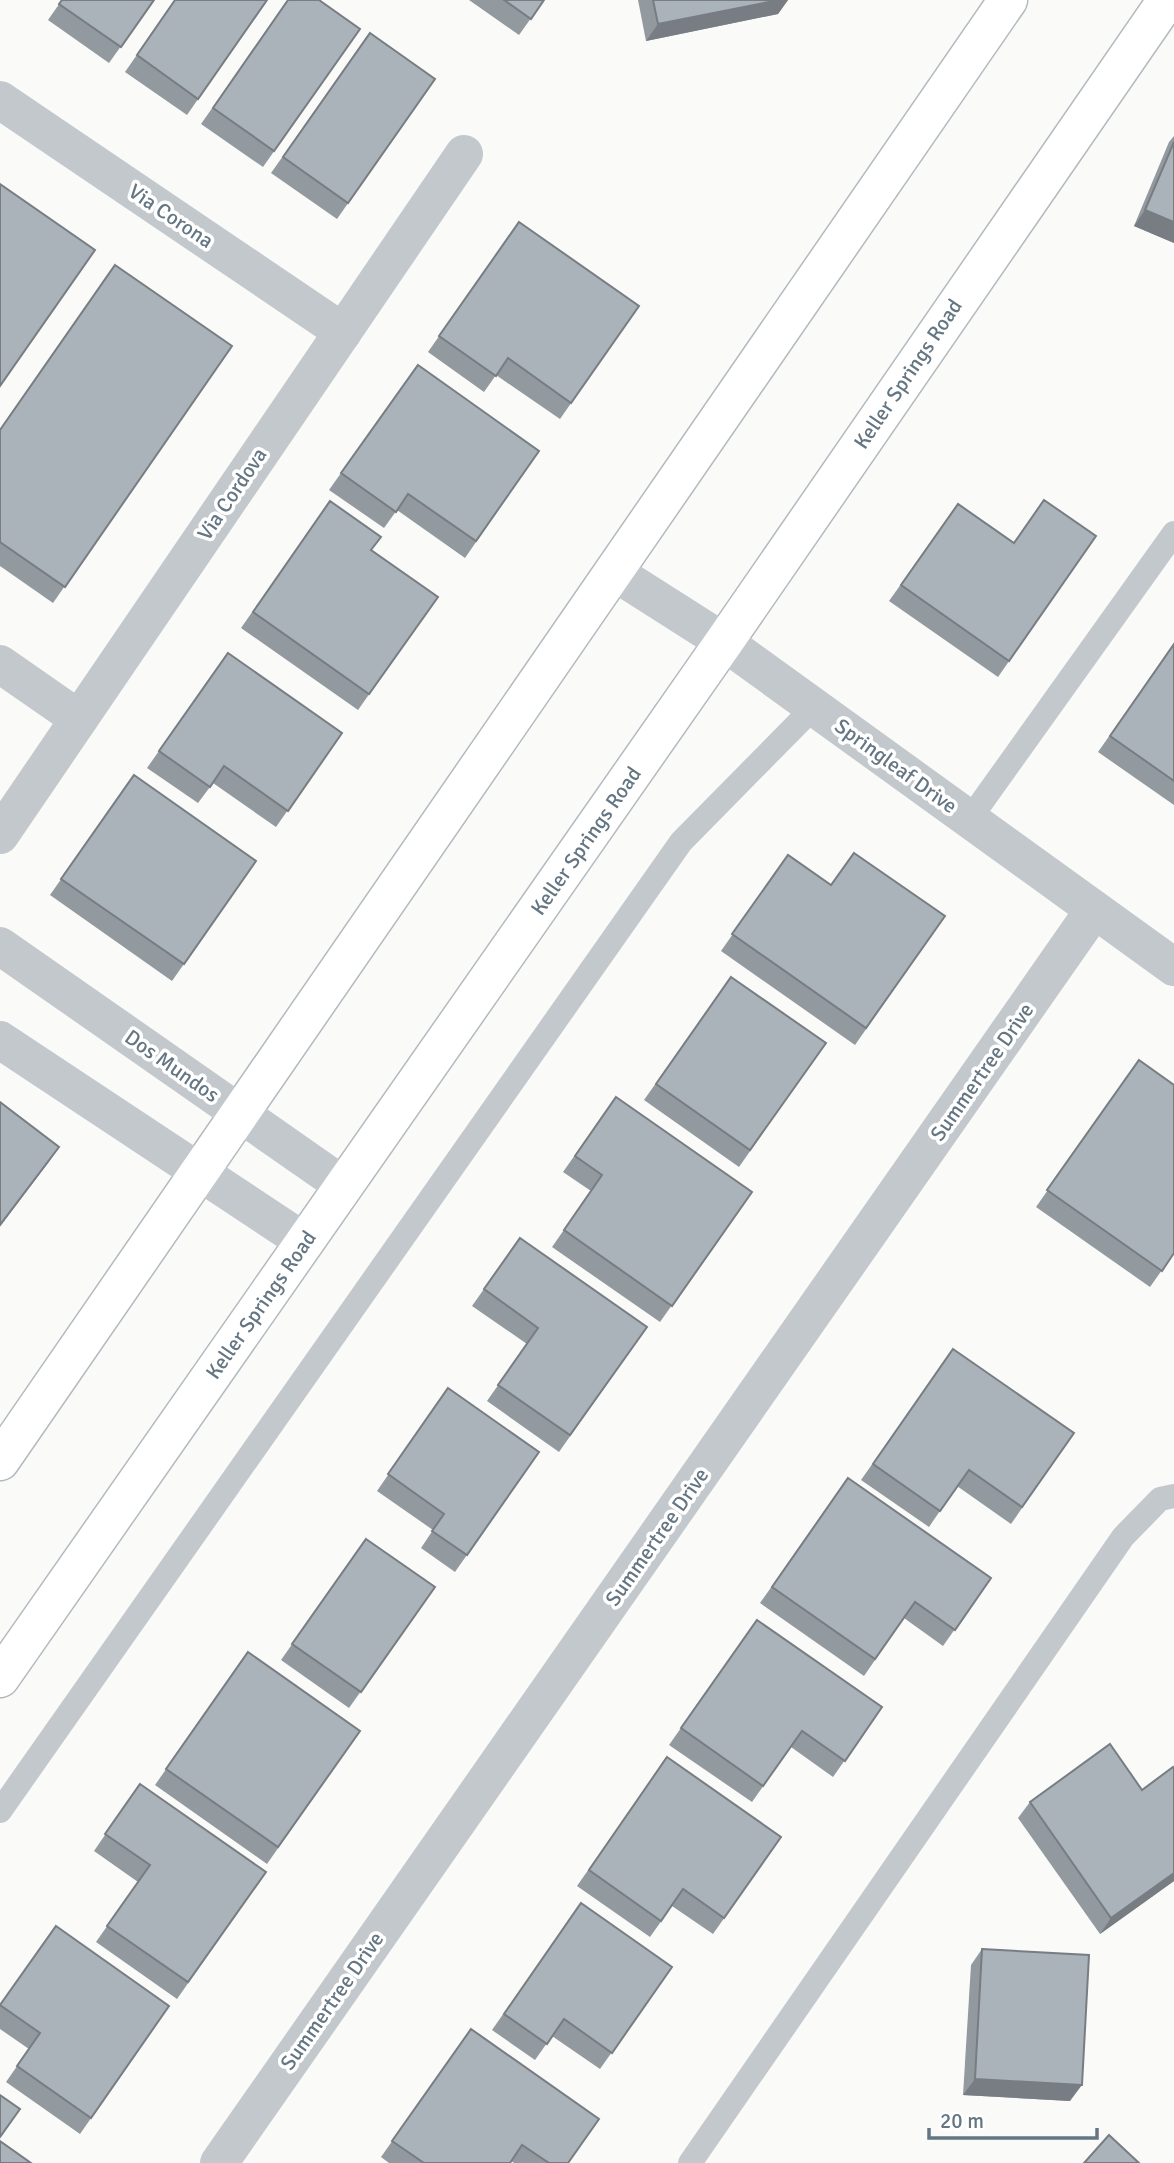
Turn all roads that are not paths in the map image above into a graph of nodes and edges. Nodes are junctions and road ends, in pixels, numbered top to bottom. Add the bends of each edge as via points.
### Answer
1 (1008, 0) edge
2 (1167, 0) edge
3 (0, 100) edge
4 (464, 154) dead end
5 (343, 332) junction
6 (1174, 533) edge
7 (614, 572) junction
8 (724, 642) junction
9 (0, 664) edge
10 (814, 706) junction
11 (79, 719) junction
12 (969, 820) junction
13 (0, 835) edge
14 (1094, 911) junction
15 (0, 946) edge
16 (1174, 967) edge
17 (0, 1040) edge
18 (241, 1113) junction
19 (199, 1173) junction
20 (344, 1186) junction
21 (305, 1242) junction
22 (0, 1461) edge
23 (1174, 1496) edge
24 (0, 1678) edge
25 (0, 1811) edge
26 (219, 2163) edge
27 (690, 2163) edge

1 - 7 main road
2 - 8 main road, Keller Springs Road
3 - 5 street, Via Corona
4 - 5 street, Via Cordova
5 - 11 street, Via Cordova
6 - 12 lane
7 - 8 street, Springleaf Drive
7 - 18 main road
8 - 10 street, Springleaf Drive
8 - 20 main road, Keller Springs Road
9 - 11 street
10 - 12 street, Springleaf Drive
10 - 25 lane via 681,842
11 - 13 street, Via Cordova
12 - 14 street, Springleaf Drive
14 - 16 street, Springleaf Drive
14 - 26 street, Summertree Drive
15 - 18 street, Dos Mundos
17 - 19 street
18 - 19 main road
18 - 20 street, Dos Mundos
19 - 21 street
19 - 22 main road
20 - 21 main road, Keller Springs Road
21 - 24 main road, Keller Springs Road
23 - 27 lane via 1160,1499 1123,1537

